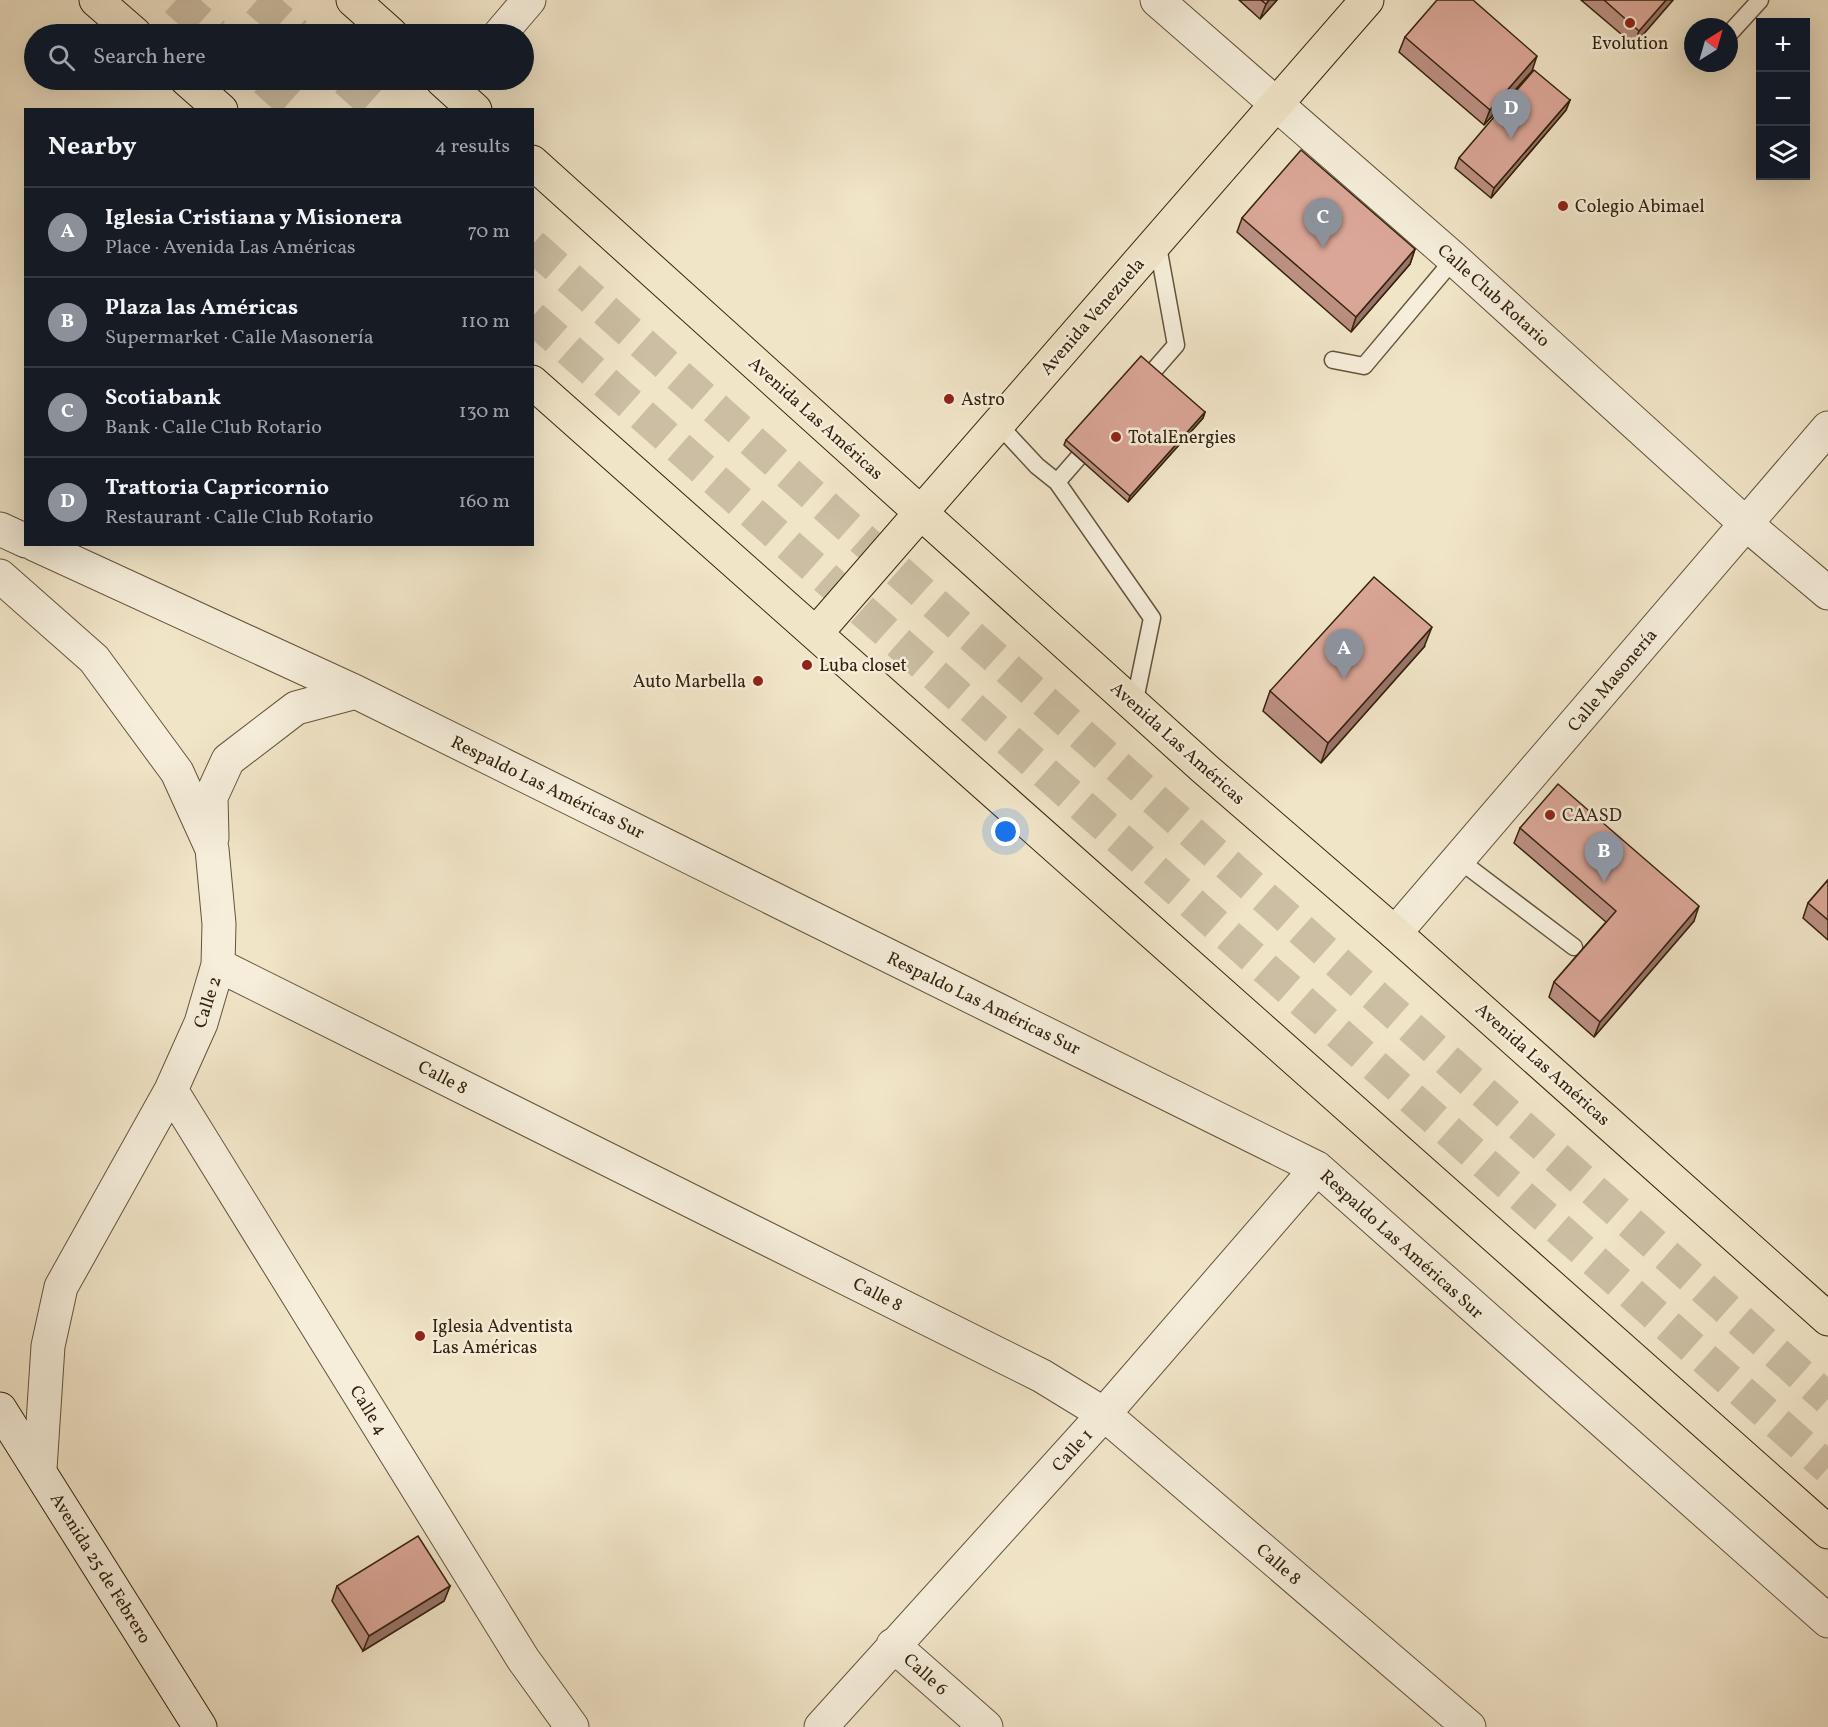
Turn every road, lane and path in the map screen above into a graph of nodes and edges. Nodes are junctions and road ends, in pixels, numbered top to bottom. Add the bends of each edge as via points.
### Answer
1 (96, 0) edge
2 (353, 0) edge
3 (529, 0) edge
4 (1157, 0) edge
5 (1367, 0) edge
6 (1760, 0) edge
7 (124, 24) edge
8 (380, 24) edge
9 (509, 24) edge
10 (1738, 24) edge
11 (198, 90) edge
12 (1275, 105) junction
13 (219, 108) edge
14 (534, 164) edge
15 (1157, 240) junction
16 (1454, 259) junction
17 (1333, 360) dead end
18 (534, 384) edge
19 (1131, 397) edge
20 (998, 424) junction
21 (1828, 428) edge
22 (1102, 431) edge
23 (1057, 482) junction
24 (921, 513) junction
25 (1745, 523) junction
26 (0, 529) edge
27 (24, 540) edge
28 (38, 546) edge
29 (0, 576) edge
30 (1828, 593) edge
31 (817, 632) junction
32 (356, 692) junction
33 (1134, 705) junction
34 (212, 849) junction
35 (1459, 860) junction
36 (1395, 933) junction
37 (1574, 947) dead end
38 (219, 965) junction
39 (171, 1090) junction
40 (1317, 1168) junction
41 (1828, 1319) edge
42 (0, 1409) edge
43 (1104, 1414) junction
44 (40, 1469) junction
45 (1828, 1532) edge
46 (1828, 1621) edge
47 (893, 1645) junction
48 (200, 1727) edge
49 (573, 1727) edge
50 (821, 1727) edge
51 (986, 1727) edge
52 (1469, 1727) edge

1 - 7 main road
2 - 8 main road
3 - 9 street
4 - 12 street, Calle Club Rotario
5 - 12 main road, Avenida Venezuela
6 - 10 lane
11 - 13 main road
12 - 15 main road, Avenida Venezuela
12 - 16 street, Calle Club Rotario
14 - 24 main road, Avenida Las Américas
15 - 19 lane via 1176,345
15 - 20 main road, Avenida Venezuela
16 - 17 lane via 1364,366
16 - 25 street, Calle Club Rotario
18 - 31 main road
20 - 23 lane
20 - 24 main road, Avenida Venezuela
21 - 25 street, Calle Masonería
22 - 23 lane
23 - 33 lane via 1152,618
24 - 31 main road, Avenida Venezuela
24 - 33 main road, Avenida Las Américas
25 - 30 street, Calle Club Rotario
25 - 35 street, Calle Masonería
26 - 27 street
28 - 32 street, Respaldo Las Américas Sur
29 - 34 street, Calle 2 via 94,659 177,772
31 - 45 main road
32 - 34 street via 296,708 228,760 211,797
32 - 40 street, Respaldo Las Américas Sur
33 - 36 main road, Avenida Las Américas
34 - 38 street, Calle 2
35 - 36 street, Calle Masonería
35 - 37 lane
36 - 41 main road, Avenida Las Américas
38 - 39 street, Calle 2 via 201,1023
38 - 43 street, Calle 8 via 1042,1376
39 - 44 street, Calle 2 via 61,1287 48,1346
39 - 49 street, Calle 4 via 523,1659
40 - 43 street, Calle 1
40 - 46 street, Respaldo Las Américas Sur
42 - 44 street, Avenida 25 de Febrero
43 - 47 street, Calle 1
43 - 52 street, Calle 8
44 - 48 street, Avenida 25 de Febrero
47 - 50 street, Calle 1
47 - 51 street, Calle 6

